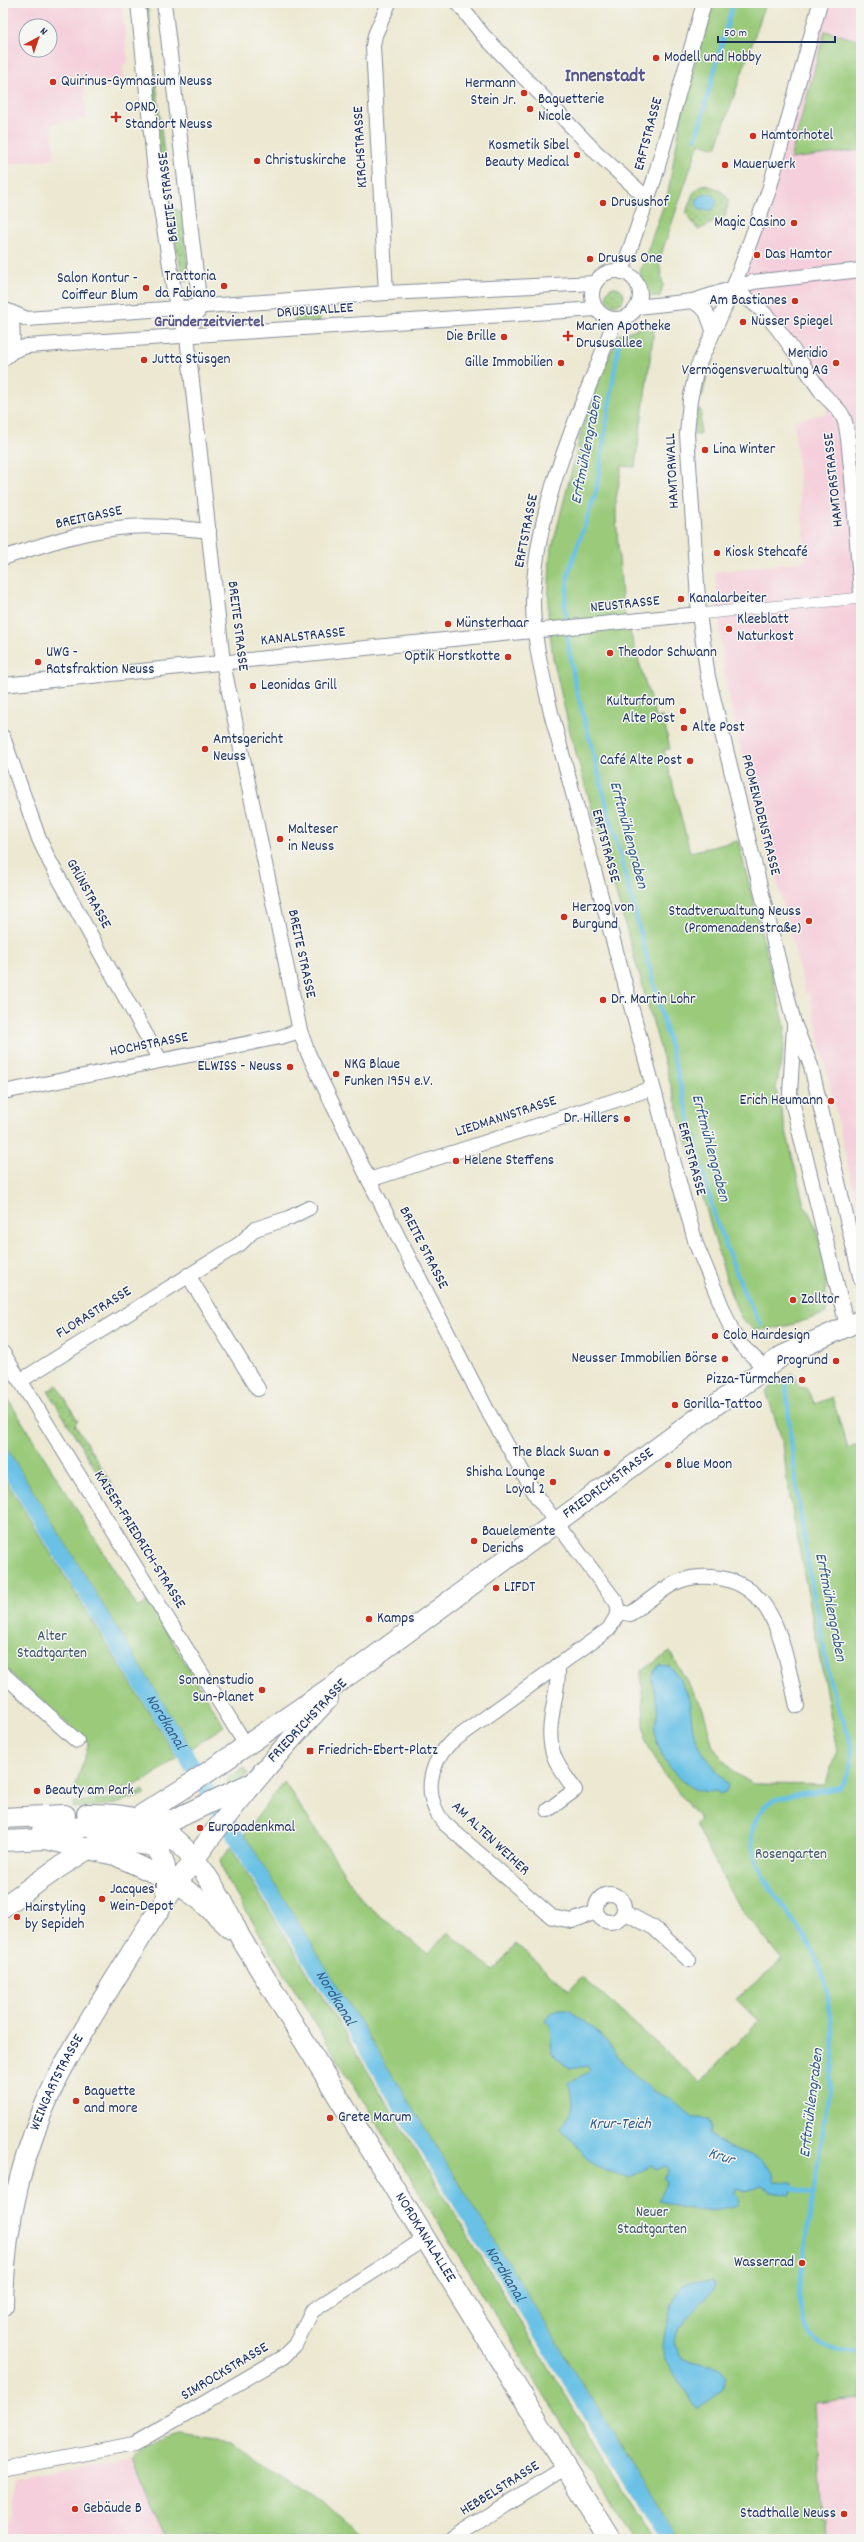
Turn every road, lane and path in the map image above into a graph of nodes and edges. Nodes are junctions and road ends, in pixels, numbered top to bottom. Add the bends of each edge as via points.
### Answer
1 (138, 3) edge
2 (164, 3) edge
3 (389, 3) edge
4 (458, 3) edge
5 (704, 3) edge
6 (820, 3) edge
7 (648, 199) junction
8 (861, 270) edge
9 (622, 272) junction
10 (595, 283) junction
11 (732, 291) junction
12 (386, 293) junction
13 (693, 301) junction
14 (200, 307) junction
15 (637, 307) junction
16 (177, 309) junction
17 (596, 309) junction
18 (8, 312) edge
19 (615, 320) junction
20 (713, 330) junction
21 (187, 336) junction
22 (8, 355) edge
23 (209, 531) junction
24 (3, 558) edge
25 (861, 592) edge
26 (861, 598) edge
27 (700, 614) junction
28 (535, 630) junction
29 (223, 663) junction
30 (3, 685) edge
31 (3, 737) edge
32 (794, 1023) junction
33 (300, 1031) junction
34 (160, 1060) junction
35 (654, 1088) junction
36 (3, 1092) edge
37 (369, 1180) junction
38 (309, 1208) dead end
39 (188, 1276) junction
40 (861, 1280) edge
41 (854, 1323) edge
42 (3, 1353) edge
43 (764, 1368) junction
44 (20, 1381) junction
45 (258, 1389) dead end
46 (556, 1522) junction
47 (619, 1612) junction
48 (558, 1665) junction
49 (356, 1670) junction
50 (3, 1674) edge
51 (797, 1706) dead end
52 (77, 1741) dead end
53 (246, 1745) junction
54 (193, 1790) junction
55 (240, 1793) junction
56 (548, 1810) dead end
57 (87, 1814) junction
58 (3, 1818) edge
59 (139, 1822) junction
60 (3, 1832) edge
61 (3, 1841) edge
62 (90, 1848) junction
63 (176, 1856) junction
64 (3, 1907) edge
65 (596, 1912) junction
66 (624, 1912) junction
67 (240, 1937) junction
68 (690, 1960) dead end
69 (426, 2238) junction
70 (3, 2306) edge
71 (566, 2467) junction
72 (3, 2470) edge
73 (451, 2539) edge
74 (610, 2539) edge

1 - 16 street, BREITE STRASSE via 155,172
2 - 14 street, BREITE STRASSE
3 - 12 street, KIRCHSTRASSE via 373,46
4 - 7 street via 483,36 597,153
5 - 7 street, ERFTSTRASSE
6 - 11 street, HAMTORWALL via 769,190
7 - 9 street, ERFTSTRASSE
8 - 11 street via 753,282
9 - 10 street via 607,273
9 - 15 street via 638,286
10 - 12 street, DRUSUSALLEE
10 - 17 street via 591,296
11 - 13 street
11 - 20 street, HAMTORWALL
11 - 25 street, HAMTORSTRASSE via 742,294 758,306 801,359 823,393 842,414 854,495
12 - 14 street, DRUSUSALLEE
13 - 15 street
13 - 20 street via 706,311
14 - 16 street, DRUSUSALLEE
14 - 21 street
15 - 19 street via 628,316
16 - 18 street, DRUSUSALLEE via 27,319
16 - 21 street, BREITE STRASSE
17 - 19 street via 601,315
17 - 21 street, DRUSUSALLEE
18 - 22 street, DRUSUSALLEE
19 - 28 street, ERFTSTRASSE via 551,494 535,575
20 - 27 street, HAMTORWALL via 693,383 687,434
21 - 22 street, DRUSUSALLEE via 27,346
21 - 23 street, BREITE STRASSE
23 - 24 street, BREITGASSE via 162,526 112,528
23 - 29 street, BREITE STRASSE
26 - 27 street, NEUSTRASSE
27 - 28 street, NEUSTRASSE
27 - 32 street, PROMENADENSTRASSE via 708,677
28 - 29 street, KANALSTRASSE
28 - 35 street, ERFTSTRASSE via 551,713
29 - 30 street, KANALSTRASSE
29 - 33 street, BREITE STRASSE
31 - 34 street, GRÜNSTRASSE via 50,862
32 - 40 street, PROMENADENSTRASSE via 811,1066
32 - 41 street, PROMENADENSTRASSE via 790,1094
33 - 34 street, HOCHSTRASSE
33 - 37 street, BREITE STRASSE
34 - 36 street, HOCHSTRASSE
35 - 37 street, LIEDMANNSTRASSE
35 - 43 street, ERFTSTRASSE via 696,1244 716,1296 737,1339
37 - 46 street, BREITE STRASSE via 486,1408 537,1497
38 - 39 street, FLORASTRASSE via 290,1218 255,1229 241,1243
39 - 44 street, FLORASTRASSE
39 - 45 street
41 - 43 main road, FRIEDRICHSTRASSE via 803,1345
42 - 44 street, KAISER-FRIEDRICH-STRASSE
43 - 46 main road, FRIEDRICHSTRASSE
44 - 53 street, KAISER-FRIEDRICH-STRASSE
46 - 47 street via 617,1603
46 - 49 main road, FRIEDRICHSTRASSE
47 - 48 street, AM ALTEN WEIHER via 609,1629
47 - 51 street via 630,1614 674,1583 689,1578 722,1578 745,1587 760,1599 772,1614 779,1632
48 - 56 street via 558,1689 550,1730 551,1747 556,1762 575,1790
48 - 65 street, AM ALTEN WEIHER via 450,1743 439,1755 432,1771 431,1794 435,1810 444,1823 552,1917 572,1921
49 - 53 main road, FRIEDRICHSTRASSE
49 - 55 main road, FRIEDRICHSTRASSE
50 - 52 street
53 - 54 main road via 243,1757 225,1760
54 - 55 main road
54 - 57 main road
54 - 59 main road
54 - 63 main road via 185,1803
55 - 63 main road via 217,1828
57 - 58 main road
57 - 59 main road via 110,1814
59 - 60 main road
59 - 62 main road
59 - 63 main road
59 - 63 main road via 148,1837
61 - 62 main road via 45,1838
62 - 63 main road via 116,1855
62 - 63 main road via 128,1842
62 - 64 main road
63 - 67 main road, NORDKANALALLEE via 199,1899
63 - 67 main road, NORDKANALALLEE via 214,1889
63 - 70 main road, WEINGARTSTRASSE via 159,1906 70,2054 39,2121 25,2159 12,2216 4,2272
65 - 66 street via 606,1922 614,1922
65 - 66 street via 598,1902 608,1894 615,1895 622,1901
66 - 68 street via 654,1928
67 - 69 main road, NORDKANALALLEE
69 - 71 main road, NORDKANALALLEE
69 - 72 street, SIMROCKSTRASSE via 312,2311 295,2345 283,2357 160,2431 134,2444
71 - 73 street, HEBBELSTRASSE
71 - 74 main road, NORDKANALALLEE

